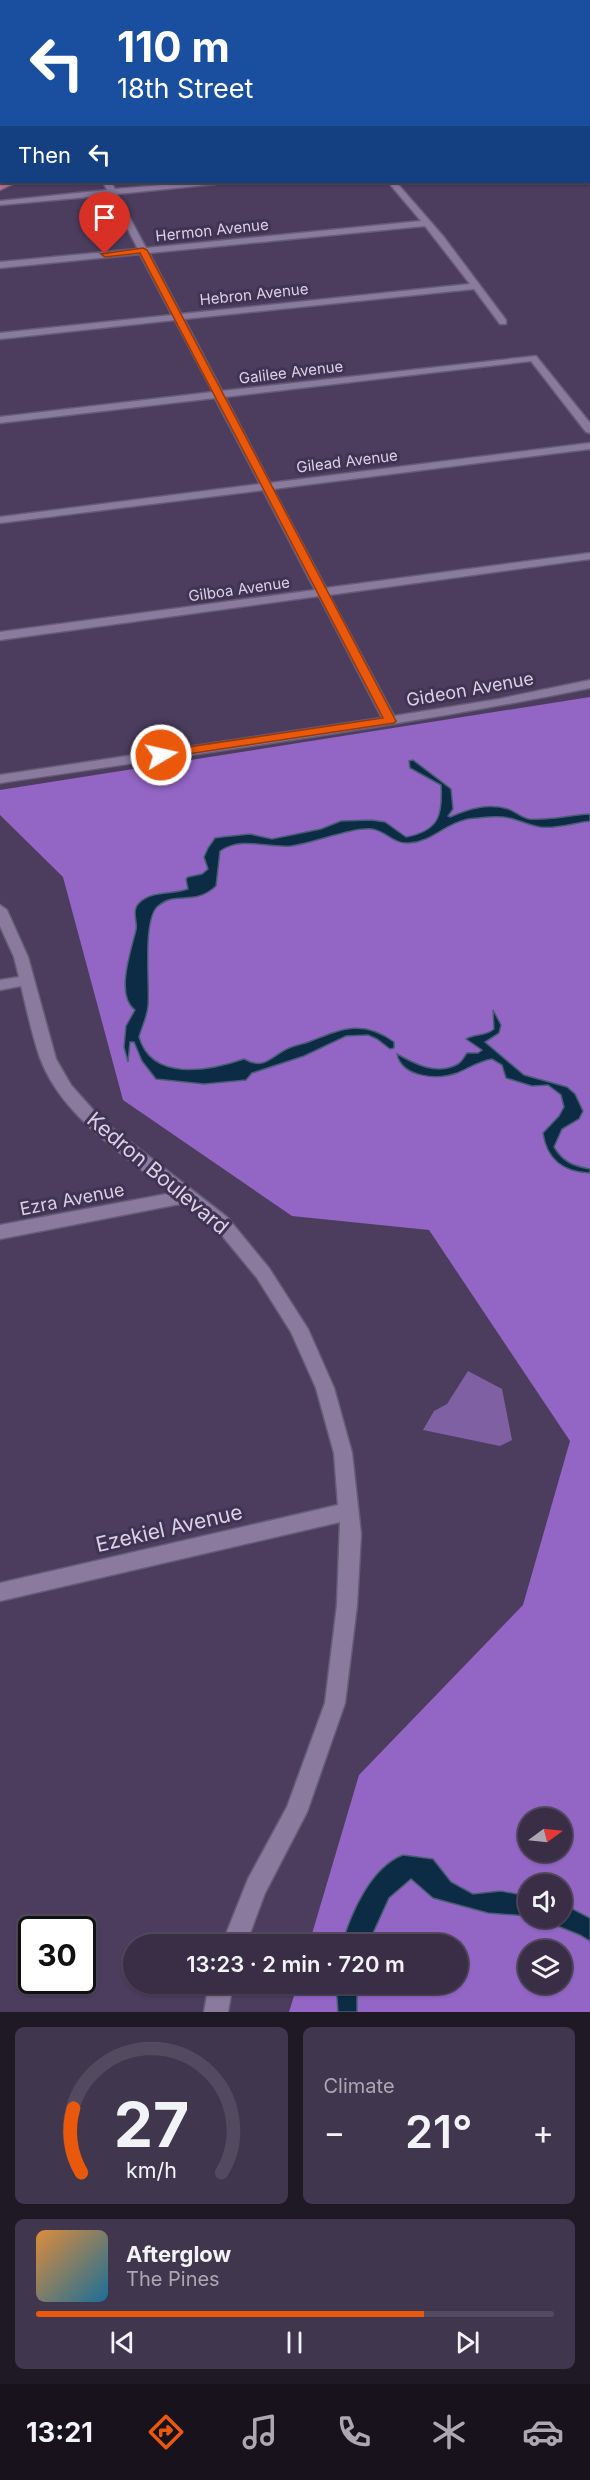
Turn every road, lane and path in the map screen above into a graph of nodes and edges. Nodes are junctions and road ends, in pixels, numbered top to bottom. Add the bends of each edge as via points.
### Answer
1 (195, 183) edge
2 (393, 183) edge
3 (109, 187) edge
4 (0, 202) edge
5 (427, 223) junction
6 (143, 250) junction
7 (0, 265) edge
8 (476, 286) junction
9 (178, 317) junction
10 (503, 322) dead end
11 (0, 336) edge
12 (219, 395) junction
13 (0, 420) edge
14 (590, 430) edge
15 (590, 446) edge
16 (267, 486) junction
17 (0, 520) edge
18 (590, 556) edge
19 (322, 592) junction
20 (0, 636) edge
21 (590, 684) edge
22 (390, 721) junction
23 (0, 779) edge
24 (0, 910) edge
25 (27, 980) junction
26 (0, 985) edge
27 (187, 1196) junction
28 (0, 1232) edge
29 (349, 1511) junction
30 (0, 1592) edge
31 (238, 1934) edge
32 (219, 1994) edge
33 (216, 2012) edge

1 - 3 street
2 - 5 street
3 - 4 street
3 - 6 street
5 - 6 street, Hermon Avenue
5 - 8 street
6 - 7 street, Hermon Avenue
6 - 9 street
8 - 9 street, Hebron Avenue
8 - 10 street
9 - 11 street, Hebron Avenue
9 - 12 street
12 - 13 street, Galilee Avenue
12 - 14 street, Galilee Avenue via 533,358
12 - 16 street
15 - 16 street, Gilead Avenue
16 - 17 street, Gilead Avenue
16 - 19 street
18 - 19 street, Gilboa Avenue
19 - 20 street, Gilboa Avenue
19 - 22 street
21 - 22 street, Gideon Avenue
22 - 23 street, Gideon Avenue
24 - 25 street, Kedron Boulevard
25 - 26 street
25 - 27 street, Kedron Boulevard via 45,1051 65,1089 97,1125
27 - 28 street, Ezra Avenue
27 - 29 street, Kedron Boulevard via 221,1222 263,1273 300,1329 326,1388 343,1452
29 - 30 street, Ezekiel Avenue
29 - 31 street, Kedron Boulevard via 347,1605 335,1702 296,1812 256,1887
32 - 33 street

